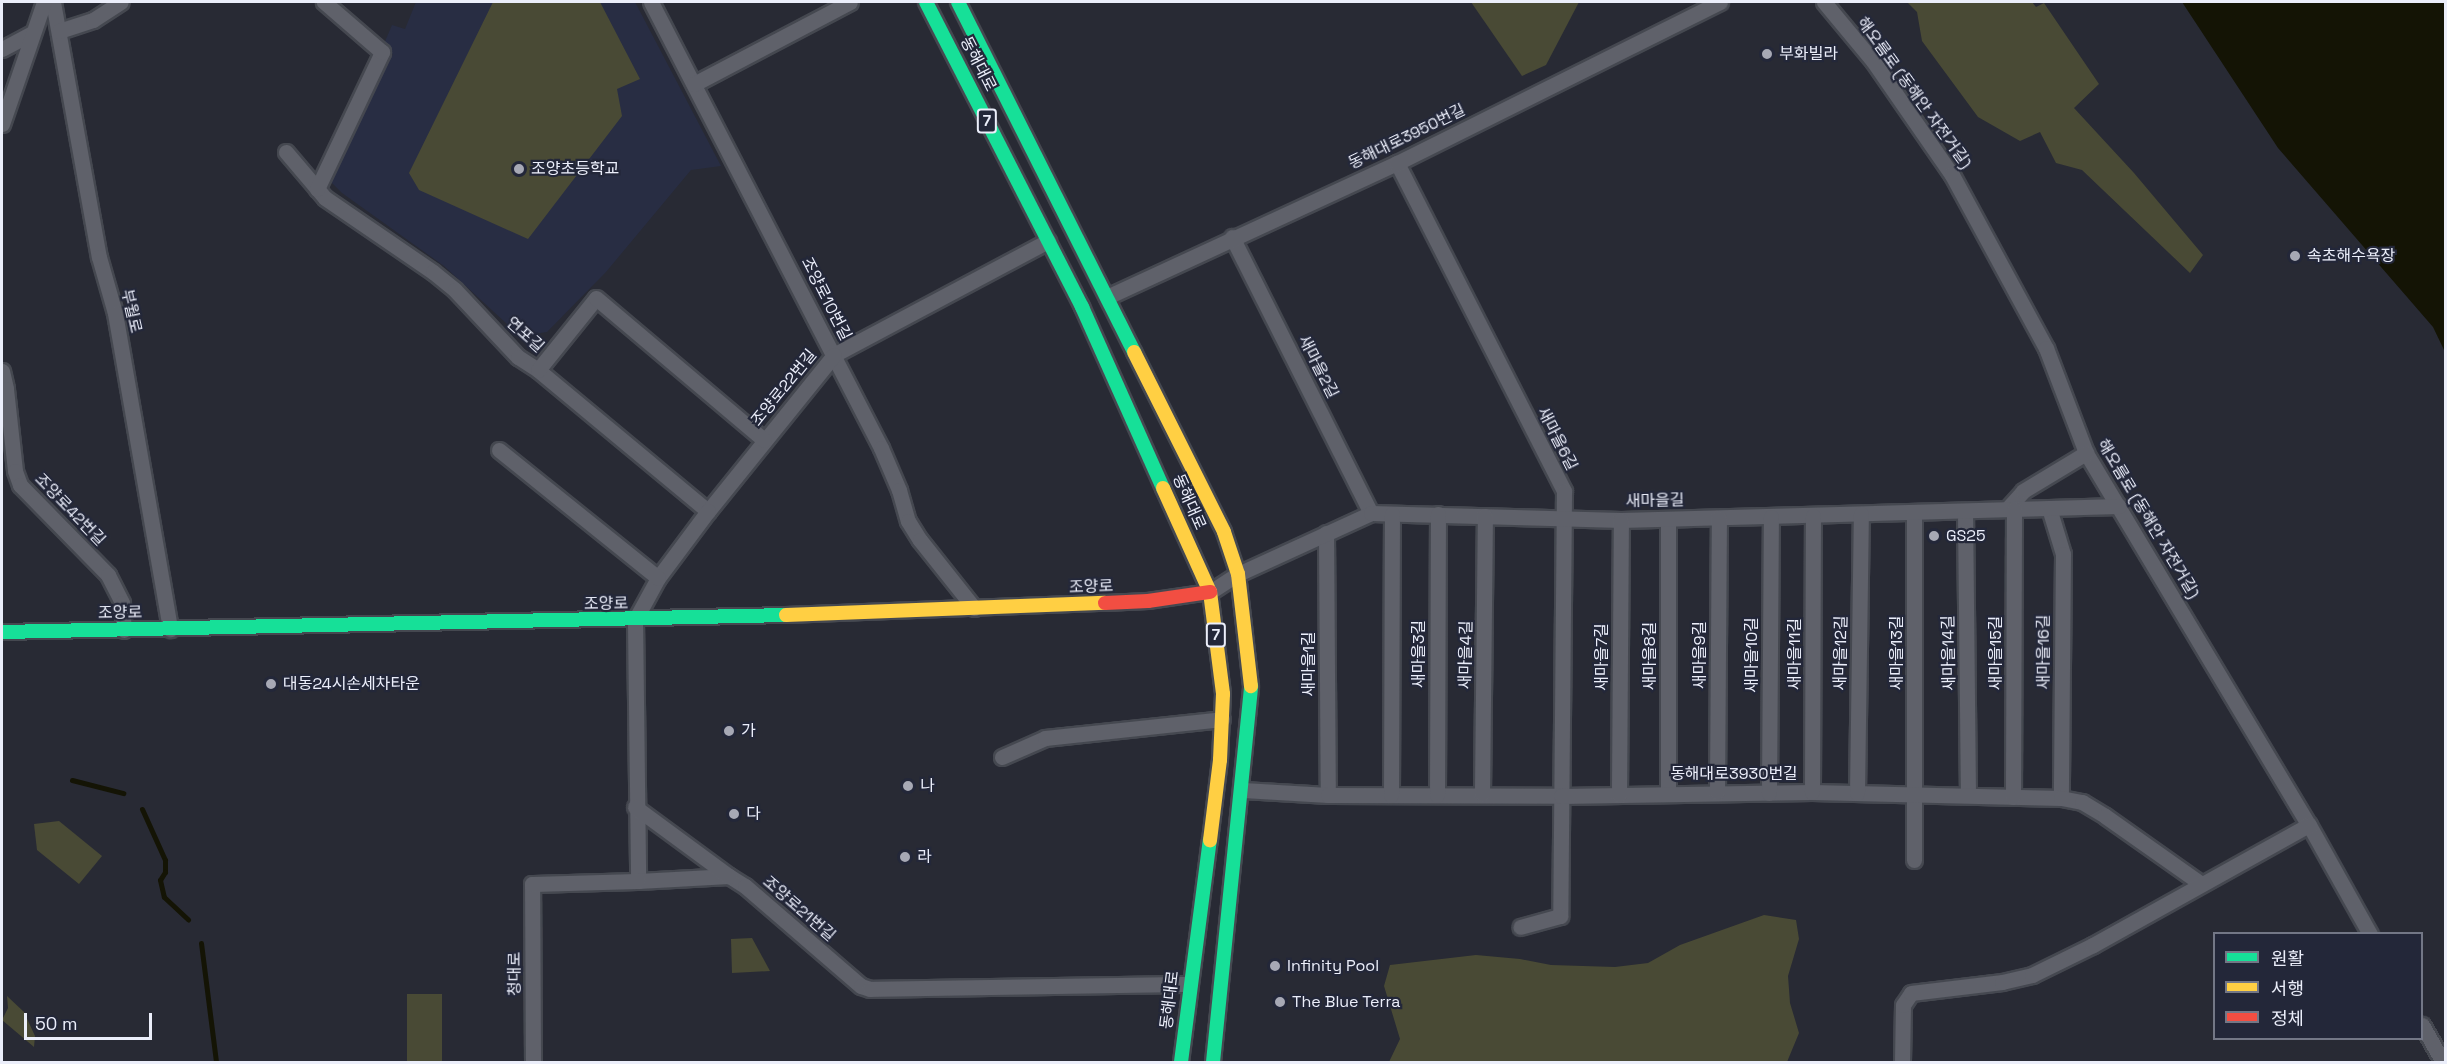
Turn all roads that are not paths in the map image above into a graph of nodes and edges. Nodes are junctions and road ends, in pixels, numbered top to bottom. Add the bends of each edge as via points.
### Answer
1 (44, 2) edge
2 (53, 2) edge
3 (120, 2) edge
4 (324, 2) edge
5 (651, 2) edge
6 (850, 2) edge
7 (926, 2) edge
8 (958, 2) edge
9 (1720, 2) edge
10 (1824, 2) edge
11 (59, 31) junction
12 (32, 33) junction
13 (2, 50) edge
14 (694, 84) junction
15 (2, 124) edge
16 (286, 152) dead end
17 (1397, 163) junction
18 (317, 189) junction
19 (1073, 228) junction
20 (1232, 237) junction
21 (1048, 241) junction
22 (1107, 297) junction
23 (834, 355) junction
24 (538, 370) junction
25 (2, 371) edge
26 (764, 440) junction
27 (499, 450) dead end
28 (2086, 453) junction
29 (2119, 506) junction
30 (2049, 508) junction
31 (2010, 509) junction
32 (708, 511) junction
33 (1965, 511) junction
34 (1914, 512) junction
35 (1371, 513) junction
36 (1392, 514) junction
37 (1438, 514) junction
38 (1862, 514) junction
39 (1485, 516) junction
40 (1565, 516) junction
41 (1813, 516) junction
42 (1770, 517) junction
43 (1719, 518) junction
44 (1668, 519) junction
45 (1621, 520) junction
46 (1326, 533) junction
47 (1238, 574) junction
48 (658, 578) junction
49 (1210, 592) junction
50 (974, 608) junction
51 (635, 620) junction
52 (170, 629) junction
53 (124, 630) junction
54 (2, 632) edge
55 (1222, 719) junction
56 (1002, 758) dead end
57 (1243, 790) junction
58 (1668, 792) junction
59 (1717, 792) junction
60 (1812, 792) junction
61 (1769, 793) junction
62 (1857, 793) junction
63 (1915, 793) junction
64 (1482, 794) junction
65 (1328, 795) junction
66 (1390, 795) junction
67 (1437, 795) junction
68 (1619, 795) junction
69 (1968, 795) junction
70 (1561, 796) junction
71 (2013, 797) junction
72 (2061, 798) junction
73 (635, 807) junction
74 (2309, 825) junction
75 (1914, 860) dead end
76 (729, 876) junction
77 (638, 881) junction
78 (2200, 883) junction
79 (1520, 927) dead end
80 (2369, 932) edge
81 (1190, 984) junction
82 (2423, 1028) edge
83 (533, 1062) edge
84 (1181, 1062) edge
85 (1213, 1062) edge
86 (1902, 1062) edge
87 (2443, 1062) edge

1 - 12 street
2 - 11 street, 부월로
3 - 11 street via 93,20
4 - 18 street via 382,52
5 - 14 street, 조양로10번길
6 - 14 street
7 - 21 main road, 동해대로 / 7
8 - 19 main road, 동해대로 / 7
9 - 17 street, 동해대로3950번길
10 - 28 street, 해오름로 (동해안 자전거길) via 1873,61 1952,175 2046,348
11 - 52 street, 부월로 via 99,257 115,313
12 - 13 street
12 - 15 street
14 - 23 street, 조양로10번길
16 - 18 street, 연포길
17 - 20 street, 동해대로3950번길
17 - 40 street, 새마을6길 via 1564,491
18 - 24 street, 연포길 via 455,290 518,357
19 - 21 main road
19 - 22 main road, 동해대로 / 7
20 - 22 street, 동해대로3950번길
20 - 35 street, 새마을2길
21 - 23 street, 조양로22번길
21 - 49 main road, 동해대로 / 7 via 1082,307
22 - 47 main road, 동해대로 / 7 via 1224,532
23 - 26 street, 조양로22번길
23 - 50 street, 조양로10번길 via 881,448 908,521
24 - 26 street via 596,298
24 - 32 street, 연포길
25 - 53 street, 조양로42번길 via 20,485 108,575 122,603
26 - 32 street, 조양로22번길
27 - 48 street
28 - 29 street, 해오름로 (동해안 자전거길)
28 - 31 street via 2023,491
29 - 30 street, 새마을길
29 - 74 street, 해오름로 (동해안 자전거길)
30 - 31 street, 새마을길
30 - 72 street, 새마을16길 via 2063,554
31 - 33 street, 새마을길
31 - 71 street, 새마을15길
32 - 48 street, 조양로22번길
33 - 34 street, 새마을길
33 - 69 street, 새마을14길
34 - 38 street, 새마을길
34 - 63 street, 새마을13길
35 - 36 street, 새마을길
35 - 46 street, 새마을길
36 - 37 street, 새마을길
36 - 66 street
37 - 39 street, 새마을길
37 - 67 street, 새마을3길
38 - 41 street, 새마을길
38 - 62 street, 새마을12길
39 - 40 street, 새마을길
39 - 64 street, 새마을4길
40 - 45 street, 새마을길
40 - 70 street, 새마을6길
41 - 42 street, 새마을길
41 - 60 street, 새마을11길
42 - 43 street, 새마을길
42 - 61 street, 새마을10길
43 - 44 street, 새마을길
43 - 59 street, 새마을9길
44 - 45 street, 새마을길
44 - 58 street, 새마을8길
45 - 68 street, 새마을7길
46 - 47 street, 새마을길
46 - 65 street, 새마을1길
47 - 49 street, 새마을길
47 - 57 main road, 동해대로 / 7 via 1251,682
48 - 51 street, 조양로22번길
49 - 50 main road, 조양로 via 1148,601
49 - 55 main road, 동해대로 / 7 via 1223,694
50 - 51 main road, 조양로
51 - 52 main road, 조양로
51 - 73 street
52 - 53 main road, 조양로
53 - 54 main road, 조양로
55 - 56 street via 1045,738
55 - 81 main road, 동해대로 / 7 via 1217,789
57 - 65 street, 동해대로3930번길
57 - 85 main road, 동해대로 / 7
58 - 59 street, 동해대로3930번길
58 - 68 street, 동해대로3930번길
59 - 61 street, 동해대로3930번길
60 - 61 street, 동해대로3930번길
60 - 62 street, 동해대로3930번길
62 - 63 street, 동해대로3930번길
63 - 69 street, 동해대로3930번길
63 - 75 street, 새마을13길
64 - 67 street, 동해대로3930번길
64 - 70 street, 동해대로3930번길
65 - 66 street, 동해대로3930번길
66 - 67 street, 동해대로3930번길
68 - 70 street, 동해대로3930번길
69 - 71 street, 동해대로3930번길
70 - 79 street, 새마을6길 via 1560,916
71 - 72 street, 동해대로3930번길
72 - 78 street, 동해대로3930번길 via 2082,802 2105,816
73 - 76 street, 조양로21번길
73 - 77 street
74 - 78 street
74 - 80 street, 해오름로 (동해안 자전거길)
76 - 77 street
76 - 81 street, 조양로21번길 via 861,986 870,989
77 - 83 street, 청대로 via 532,884
78 - 86 street via 2032,975 1911,993 1903,1005
81 - 84 main road, 동해대로 / 7
82 - 87 street

